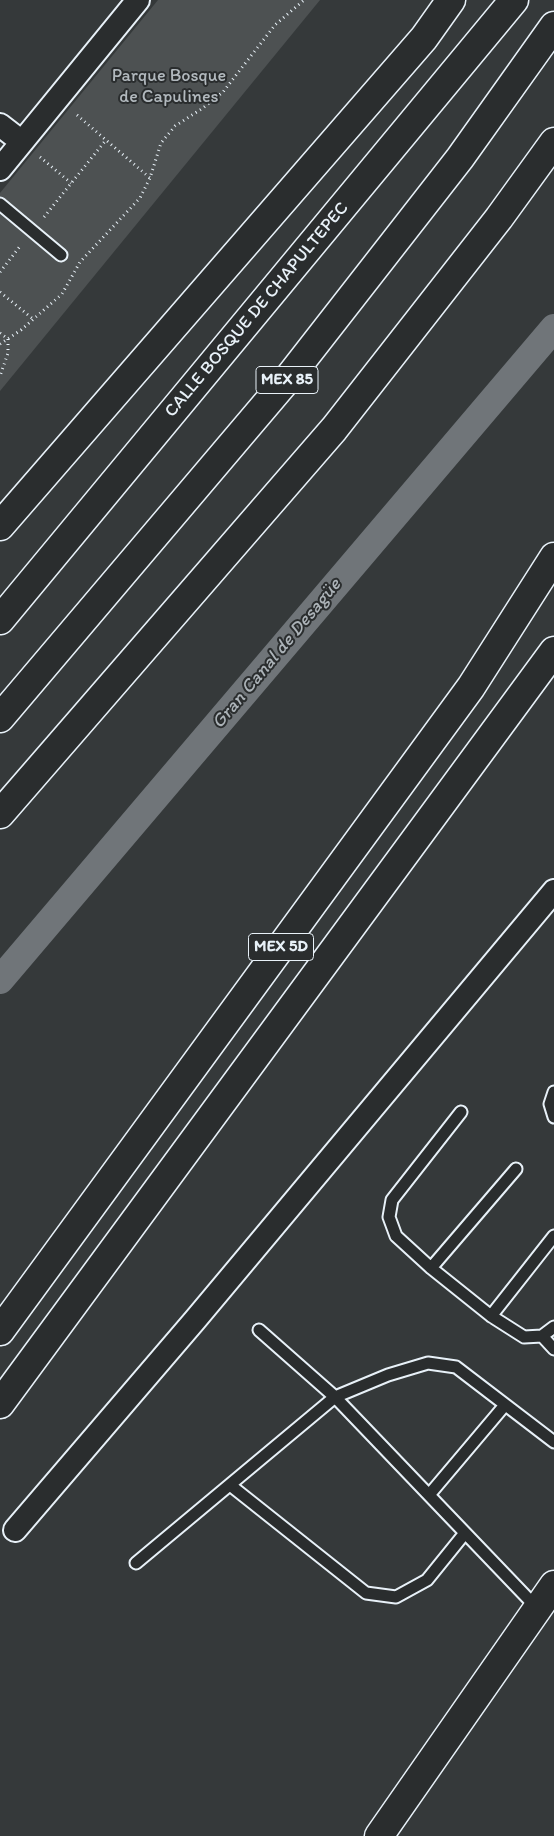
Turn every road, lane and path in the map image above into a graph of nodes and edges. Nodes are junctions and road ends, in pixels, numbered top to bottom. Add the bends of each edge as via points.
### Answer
1 (138, 0) edge
2 (304, 0) edge
3 (451, 0) edge
4 (514, 0) edge
5 (554, 26) edge
6 (58, 98) junction
7 (0, 125) edge
8 (106, 140) junction
9 (22, 142) junction
10 (554, 142) edge
11 (0, 169) edge
12 (150, 178) junction
13 (72, 183) junction
14 (0, 204) edge
15 (33, 231) junction
16 (61, 255) dead end
17 (0, 272) edge
18 (0, 292) edge
19 (33, 319) junction
20 (0, 333) edge
21 (8, 339) junction
22 (0, 344) edge
23 (0, 376) edge
24 (0, 526) edge
25 (554, 557) edge
26 (0, 620) edge
27 (554, 651) edge
28 (0, 718) edge
29 (0, 814) edge
30 (554, 891) edge
31 (554, 1092) edge
32 (461, 1112) dead end
33 (554, 1117) edge
34 (516, 1169) dead end
35 (554, 1236) edge
36 (431, 1268) junction
37 (491, 1316) junction
38 (554, 1327) edge
39 (0, 1330) edge
40 (259, 1330) dead end
41 (542, 1336) junction
42 (554, 1348) edge
43 (335, 1398) junction
44 (0, 1404) edge
45 (506, 1405) junction
46 (554, 1442) edge
47 (230, 1485) junction
48 (429, 1495) junction
49 (15, 1530) dead end
50 (465, 1533) junction
51 (136, 1563) dead end
52 (554, 1586) edge
53 (538, 1609) junction
54 (379, 1836) edge

1 - 6 street
2 - 12 path via 275,26 223,92 175,126 160,144
3 - 24 main road via 424,38
4 - 26 main road, CALLE BOSQUE DE CHAPULTEPEC
5 - 28 main road, MEX 85 via 460,158 290,376
6 - 8 path
6 - 9 street
7 - 9 street
8 - 12 path
8 - 13 path
9 - 11 street
9 - 13 path
10 - 29 main road via 499,218 334,428
12 - 19 path via 140,198 80,262 62,294
13 - 15 path
14 - 15 lane
15 - 16 lane
15 - 17 path
18 - 19 path
19 - 21 path
20 - 21 path
21 - 22 path
21 - 23 path via 8,353
25 - 39 main road, MEX 5D via 471,687
27 - 44 main road, MEX 5D
30 - 49 street via 202,1313
31 - 33 lane via 550,1104
32 - 36 lane via 392,1200 389,1217 396,1236
34 - 36 lane
35 - 37 lane
36 - 37 lane
37 - 41 lane via 524,1337
38 - 41 lane
40 - 43 lane
41 - 42 lane
43 - 45 lane via 388,1375 428,1363 456,1367
43 - 47 lane
43 - 48 lane
45 - 46 lane
45 - 48 lane
47 - 50 lane via 366,1593 396,1596 427,1580
47 - 51 lane
48 - 50 lane
50 - 53 lane
52 - 53 main road
53 - 54 main road

